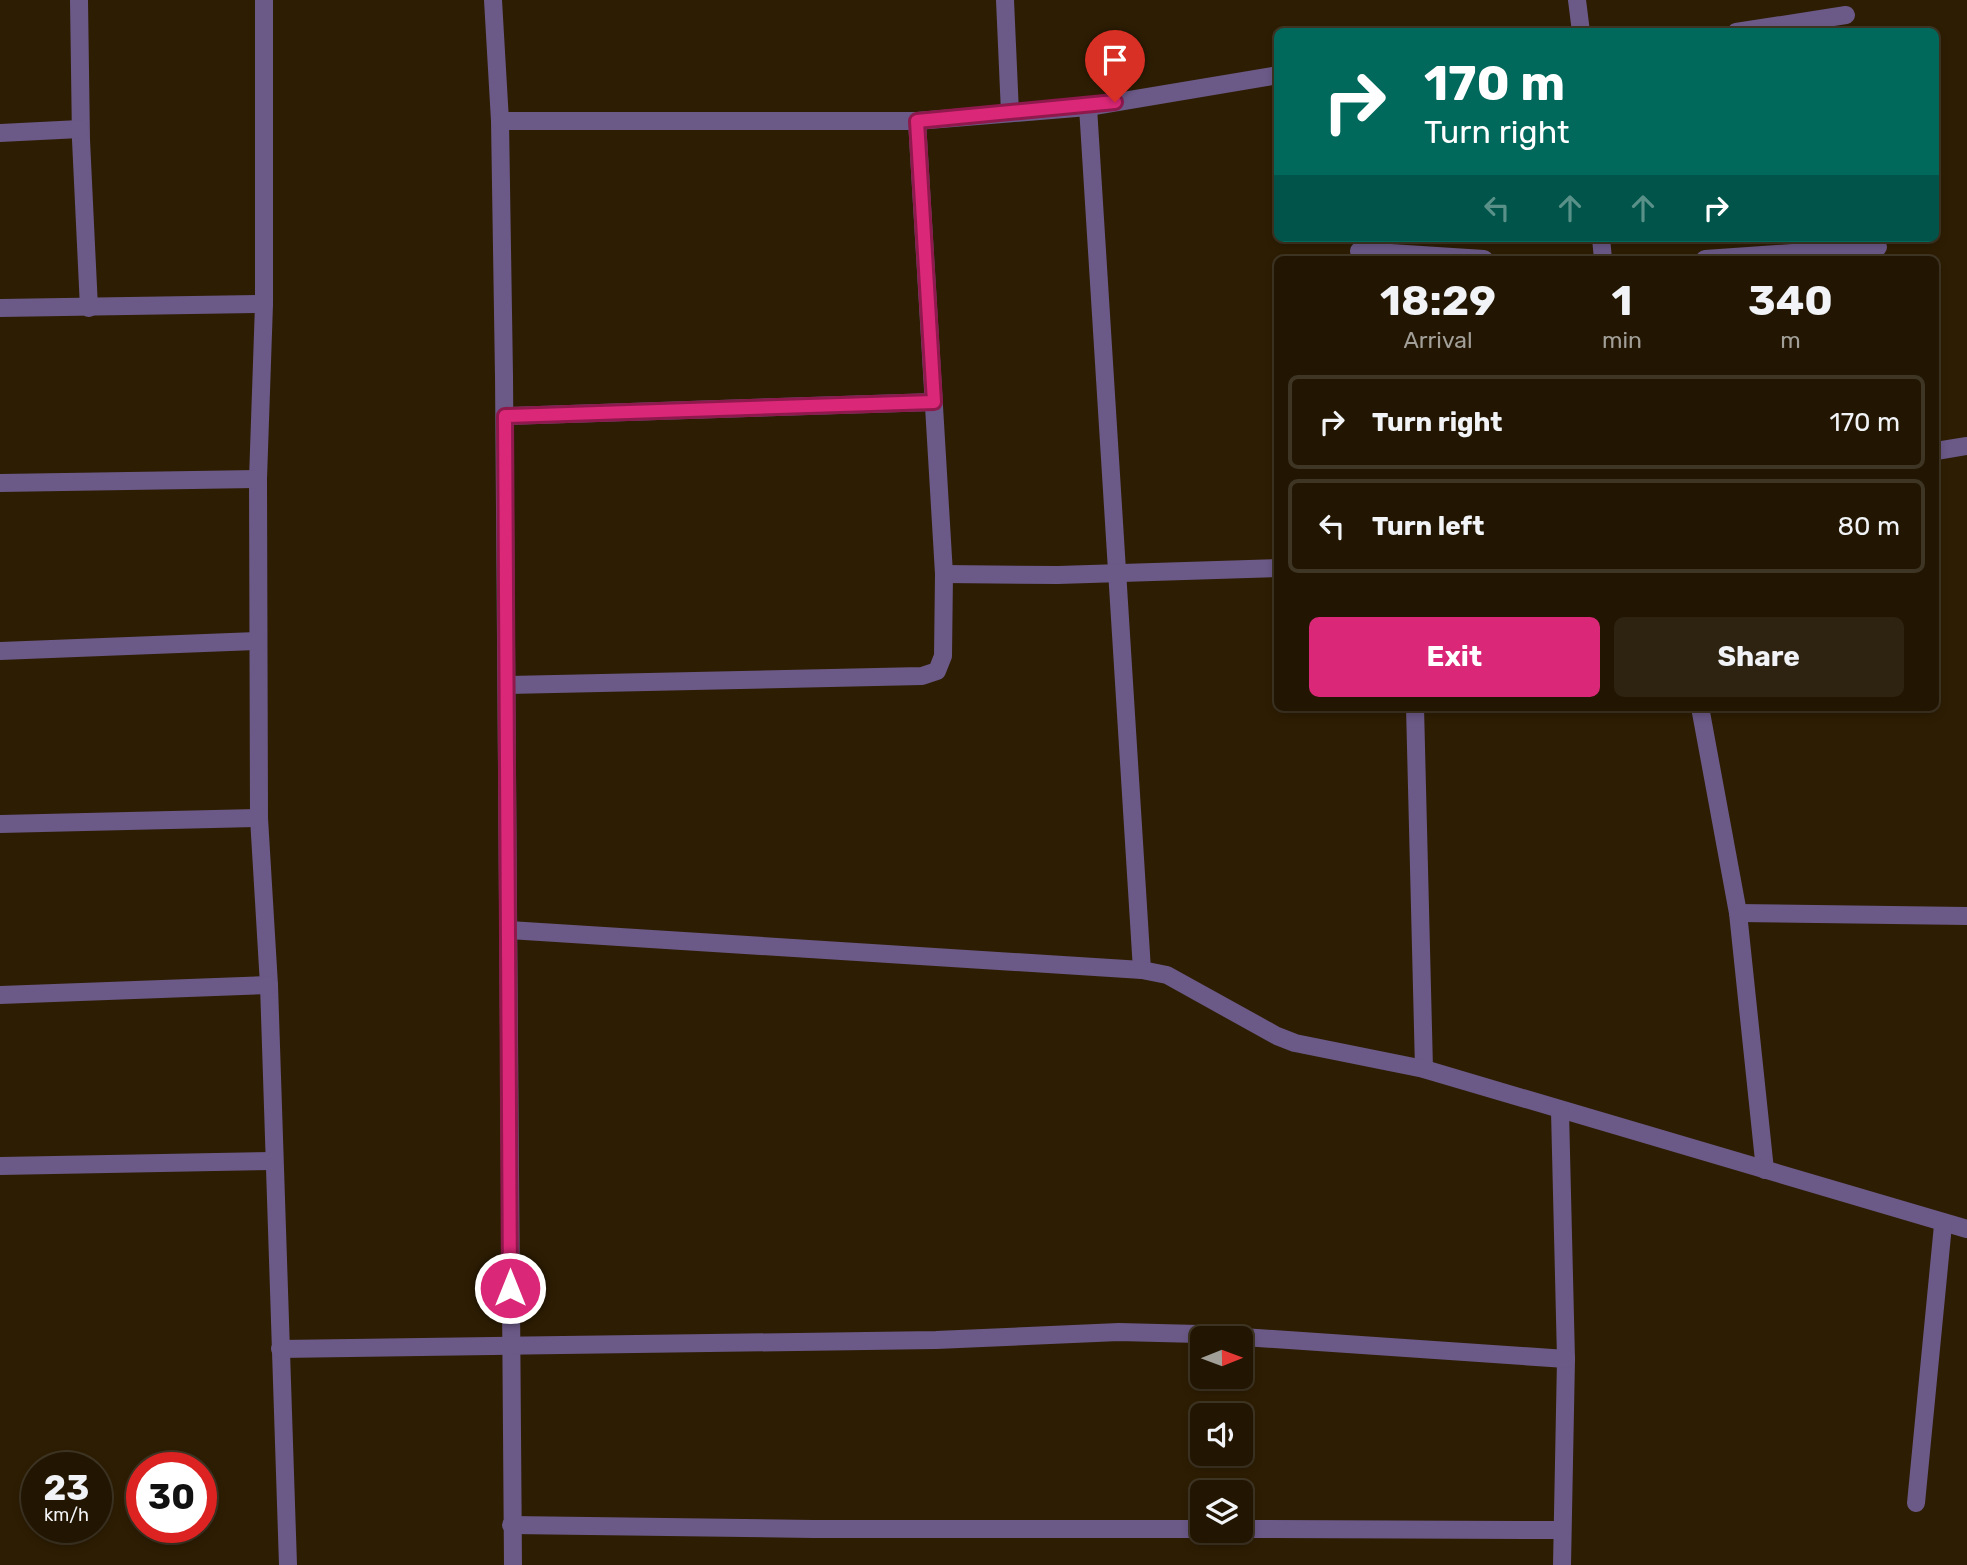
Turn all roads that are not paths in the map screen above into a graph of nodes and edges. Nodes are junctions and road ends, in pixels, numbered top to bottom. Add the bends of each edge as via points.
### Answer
1 (79, 0) edge
2 (264, 0) edge
3 (493, 0) edge
4 (1005, 0) edge
5 (1577, 0) edge
6 (1846, 15) dead end
7 (1580, 28) edge
8 (1762, 28) edge
9 (1274, 76) edge
10 (1088, 107) junction
11 (1010, 113) junction
12 (500, 121) junction
13 (917, 121) junction
14 (80, 129) junction
15 (0, 133) edge
16 (1878, 247) dead end
17 (1359, 251) dead end
18 (1437, 256) edge
19 (1748, 256) edge
20 (264, 304) junction
21 (0, 308) edge
22 (89, 308) junction
23 (934, 402) junction
24 (505, 416) junction
25 (1967, 446) edge
26 (1939, 451) edge
27 (258, 479) junction
28 (0, 483) edge
29 (1274, 568) edge
30 (1117, 573) junction
31 (944, 574) junction
32 (258, 641) junction
33 (0, 651) edge
34 (507, 685) junction
35 (1415, 711) edge
36 (1701, 711) edge
37 (259, 818) junction
38 (0, 824) edge
39 (1738, 913) junction
40 (1967, 916) edge
41 (509, 930) junction
42 (1142, 970) junction
43 (269, 985) junction
44 (0, 995) edge
45 (1424, 1069) junction
46 (1560, 1111) junction
47 (274, 1161) junction
48 (0, 1166) edge
49 (1765, 1170) junction
50 (1943, 1224) junction
51 (1967, 1229) edge
52 (510, 1343) junction
53 (280, 1349) junction
54 (1566, 1359) junction
55 (1916, 1503) dead end
56 (511, 1525) junction
57 (1190, 1528) edge
58 (1253, 1529) edge
59 (1561, 1530) junction
60 (288, 1565) edge
61 (513, 1565) edge
62 (1562, 1565) edge

1 - 14 street
2 - 20 street
3 - 12 street
4 - 11 street
5 - 7 street
6 - 8 street
9 - 10 street
10 - 11 street
10 - 30 street
11 - 13 street
12 - 13 street
12 - 24 street
13 - 23 street
14 - 15 street
14 - 22 street
16 - 19 street
17 - 18 street
20 - 22 street
20 - 27 street
21 - 22 street
23 - 24 street
23 - 31 street
24 - 34 street
25 - 26 street
27 - 28 street
27 - 32 street
29 - 30 street
30 - 31 street
30 - 42 street
31 - 34 street via 943,656 932,674
32 - 33 street
32 - 37 street
34 - 41 street
35 - 45 street
36 - 39 street
37 - 38 street
37 - 43 street
39 - 40 street
39 - 49 street
41 - 42 street
41 - 52 street
42 - 45 street via 1167,975 1295,1043
43 - 44 street
43 - 47 street
45 - 46 street
46 - 49 street
46 - 54 street
47 - 48 street
47 - 53 street
49 - 50 street
50 - 51 street
50 - 55 street
52 - 53 street
52 - 54 street via 936,1340 1133,1333
52 - 56 street
53 - 60 street
54 - 59 street
56 - 57 street
56 - 61 street
58 - 59 street
59 - 62 street

